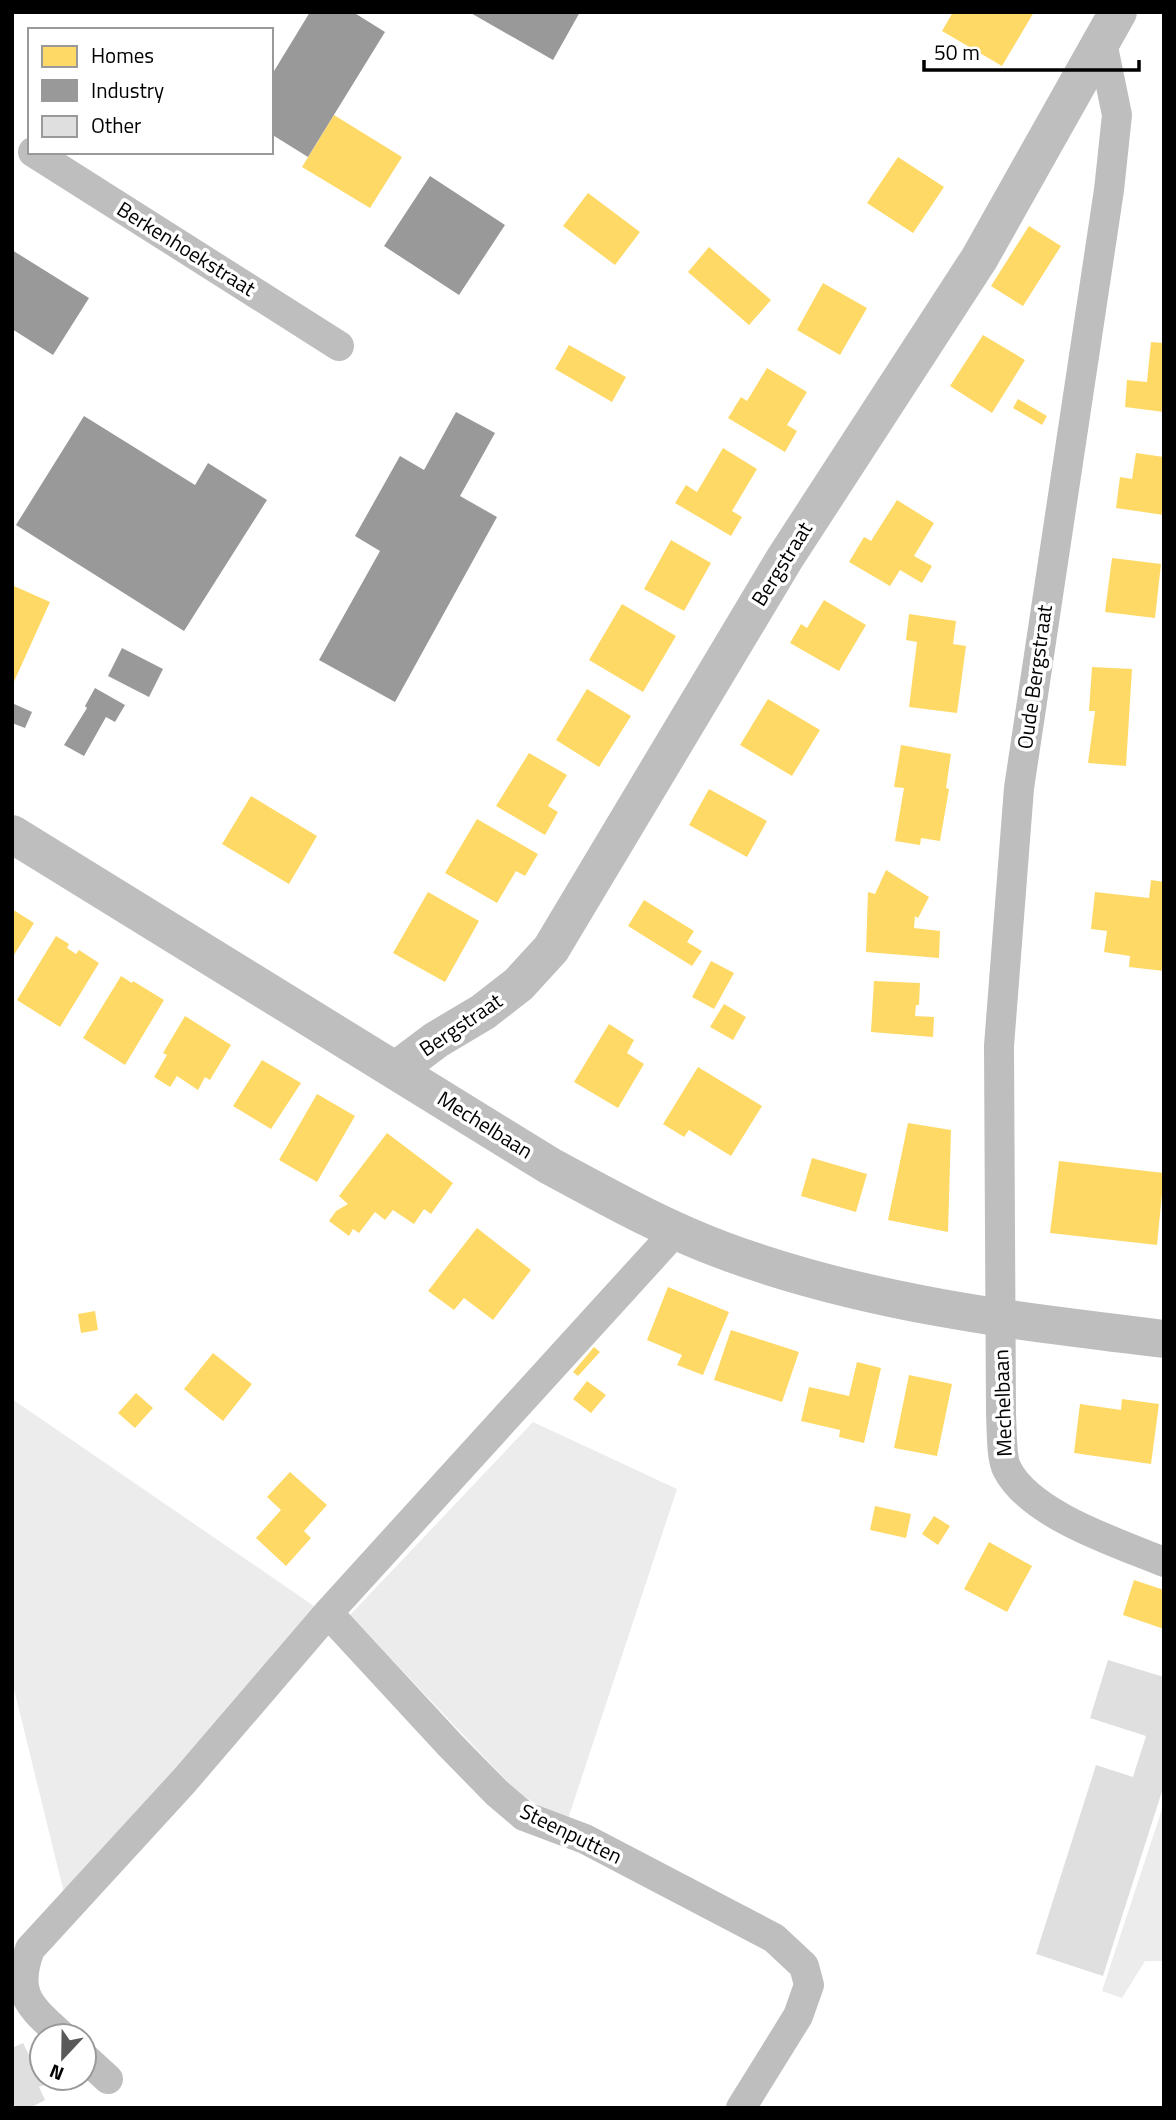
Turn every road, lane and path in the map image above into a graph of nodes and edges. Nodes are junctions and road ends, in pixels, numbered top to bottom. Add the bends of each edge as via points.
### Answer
1 (1110, 27) edge
2 (12, 139) edge
3 (28, 149) edge
4 (36, 154) edge
5 (339, 346) dead end
6 (12, 834) edge
7 (396, 1070) junction
8 (672, 1228) junction
9 (1001, 1318) junction
10 (1164, 1339) edge
11 (1164, 1562) edge
12 (328, 1614) junction
13 (47, 2022) edge
14 (98, 2070) edge
15 (108, 2079) dead end
16 (741, 2108) edge

1 - 7 street, Bergstraat via 979,259 785,558 551,948 519,984
1 - 9 street, Oude Bergstraat via 1117,115 1109,190 1019,788 999,1046
2 - 3 street, Berkenhoekstraat
4 - 5 street, Berkenhoekstraat
6 - 7 street, Mechelbaan
7 - 8 street, Mechelbaan via 550,1166
8 - 9 street, Mechelbaan via 719,1249 827,1284
8 - 12 street via 664,1244
9 - 10 street, Mechelbaan
9 - 11 street, Mechelbaan via 1006,1467 1021,1490 1074,1526
12 - 13 street via 30,1949 23,1969 25,1998
12 - 16 street, Steenputten via 450,1745 524,1816 585,1839 774,1938 804,1966 809,1985 798,2016
14 - 15 street

